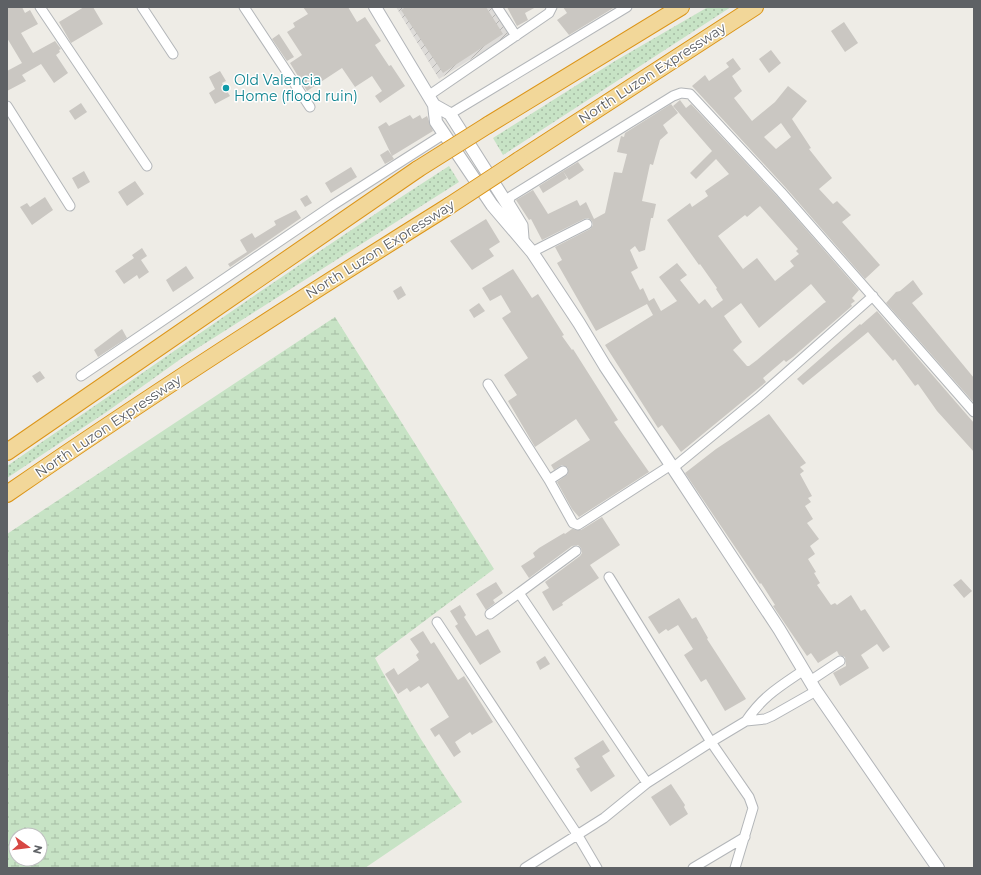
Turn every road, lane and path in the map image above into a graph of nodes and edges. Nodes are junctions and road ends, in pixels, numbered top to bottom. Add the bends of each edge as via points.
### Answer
1 (40, 7) edge
2 (142, 7) edge
3 (244, 7) edge
4 (375, 7) edge
5 (498, 7) edge
6 (552, 7) edge
7 (627, 7) edge
8 (681, 7) edge
9 (754, 7) edge
10 (616, 10) edge
11 (516, 36) junction
12 (173, 54) dead end
13 (431, 101) junction
14 (7, 106) edge
15 (310, 107) dead end
16 (450, 114) junction
17 (444, 134) junction
18 (148, 166) dead end
19 (70, 206) dead end
20 (587, 224) dead end
21 (524, 241) junction
22 (532, 252) junction
23 (873, 296) junction
24 (81, 376) dead end
25 (488, 384) dead end
26 (974, 412) edge
27 (7, 452) edge
28 (672, 466) junction
29 (563, 471) dead end
30 (549, 480) junction
31 (7, 494) edge
32 (576, 551) dead end
33 (609, 577) dead end
34 (518, 593) junction
35 (490, 614) dead end
36 (437, 622) dead end
37 (840, 661) dead end
38 (804, 670) junction
39 (813, 686) junction
40 (746, 721) junction
41 (711, 742) junction
42 (647, 783) junction
43 (577, 834) junction
44 (745, 837) junction
45 (525, 868) edge
46 (597, 868) edge
47 (693, 868) edge
48 (735, 868) edge
49 (938, 868) edge

1 - 18 street
2 - 12 street
3 - 15 street
4 - 13 main road
5 - 11 street
6 - 11 street via 549,13
7 - 10 street
8 - 27 highway, bridge via 418,169
9 - 31 highway, North Luzon Expressway, bridge via 114,420
10 - 16 street
11 - 13 street
13 - 16 main road
13 - 17 main road via 436,122
14 - 19 street
16 - 21 main road via 508,206
17 - 21 main road via 492,205
17 - 24 street via 332,205
20 - 22 street
21 - 22 main road
21 - 23 street via 524,225 509,202 510,197 673,96 687,93 692,95 728,134
22 - 28 main road
23 - 26 street
23 - 28 street via 758,398
25 - 30 street
28 - 30 street via 578,525 573,523
28 - 38 main road via 782,627
29 - 30 street
32 - 34 street
33 - 41 street
34 - 35 street
34 - 42 street
36 - 43 street
37 - 39 street
38 - 39 main road
38 - 40 street via 767,695
39 - 40 street via 765,719
39 - 49 main road
40 - 41 street
41 - 42 street
41 - 44 street via 749,797 753,808
42 - 43 street via 604,818
43 - 45 street
43 - 46 street
44 - 47 street
44 - 48 street

